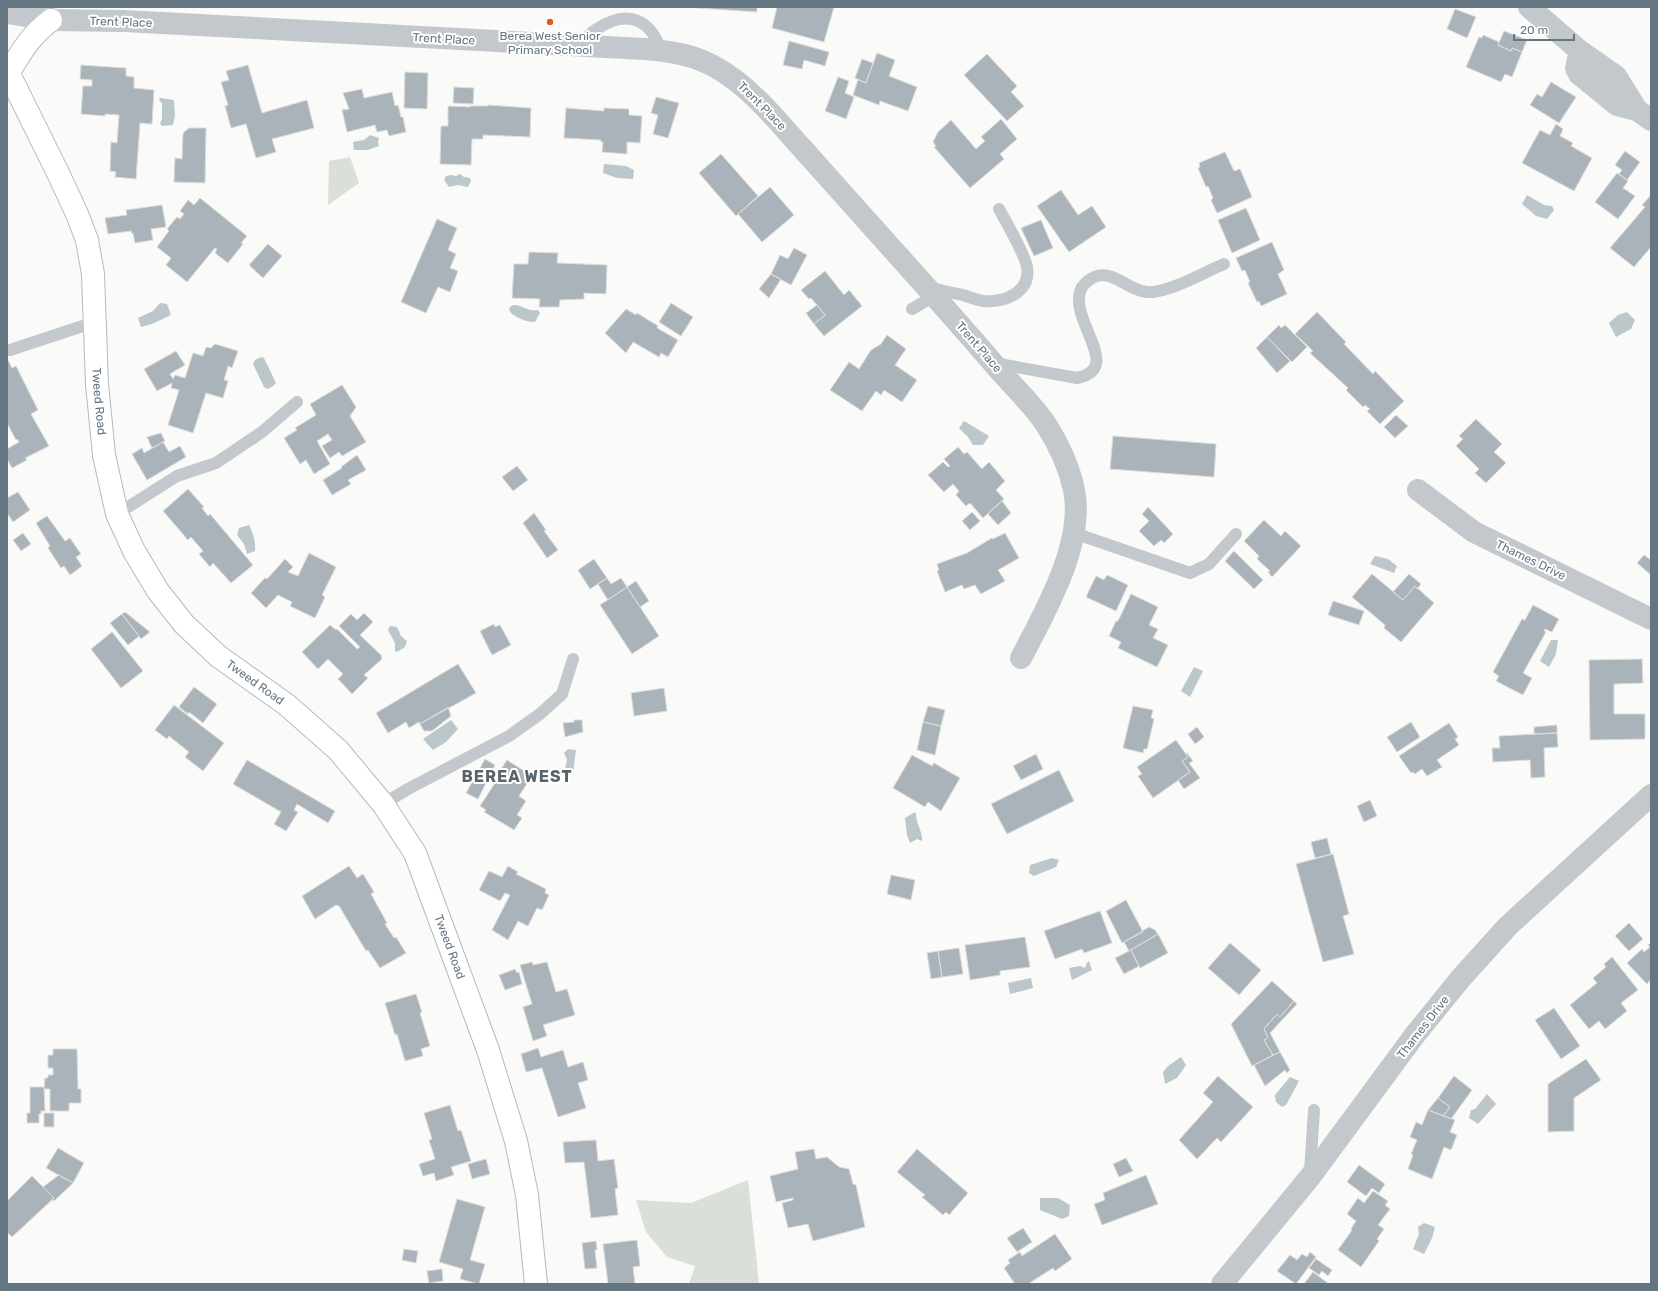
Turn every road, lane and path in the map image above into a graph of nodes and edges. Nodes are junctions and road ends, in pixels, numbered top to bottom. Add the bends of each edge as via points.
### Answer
1 (1529, 7) edge
2 (7, 13) edge
3 (51, 20) junction
4 (578, 45) junction
5 (661, 51) junction
6 (8, 72) edge
7 (1644, 115) edge
8 (999, 209) dead end
9 (1224, 264) dead end
10 (930, 291) junction
11 (912, 309) dead end
12 (95, 322) junction
13 (10, 350) dead end
14 (993, 363) junction
15 (297, 402) dead end
16 (1418, 490) dead end
17 (117, 514) junction
18 (1074, 533) junction
19 (1236, 534) dead end
20 (1651, 619) edge
21 (1020, 658) dead end
22 (573, 659) dead end
23 (1651, 795) edge
24 (383, 804) junction
25 (1314, 1110) dead end
26 (1310, 1177) junction
27 (536, 1284) edge
28 (1222, 1284) edge

1 - 7 street via 1580,51 1576,68 1579,74 1617,105
2 - 3 street, Trent Place
3 - 4 street, Trent Place via 124,21
3 - 6 street via 37,31
4 - 5 street, Trent Place
4 - 5 lane via 608,22 630,20 642,22 647,26 658,40
5 - 10 street, Trent Place via 689,55 713,64 754,95
6 - 12 street, Tweed Road via 58,173 87,240 93,274
8 - 10 lane via 1027,266 1028,277 1019,292 999,300 983,301
9 - 14 lane via 1165,290 1147,293 1102,274 1090,279 1082,287 1079,301 1084,324 1098,359 1095,369 1088,376 1077,378
10 - 11 lane
10 - 14 street, Trent Place
12 - 13 lane
12 - 17 street, Tweed Road via 97,384 104,455
14 - 18 street, Trent Place via 1043,420 1060,447 1074,490
15 - 17 lane via 262,432 216,463 177,476
16 - 20 street, Thames Drive via 1474,532
17 - 24 street, Tweed Road via 134,551 154,584 184,624 218,656 287,705 338,750
18 - 19 lane via 1190,573 1209,564
18 - 21 street, Trent Place via 1069,554 1054,591
22 - 24 lane via 562,694 540,714 509,736
23 - 26 street, Thames Drive via 1508,926 1461,978 1414,1036
24 - 27 street, Tweed Road via 415,853 488,1050 516,1141 527,1195
25 - 26 lane
26 - 28 street, Thames Drive

